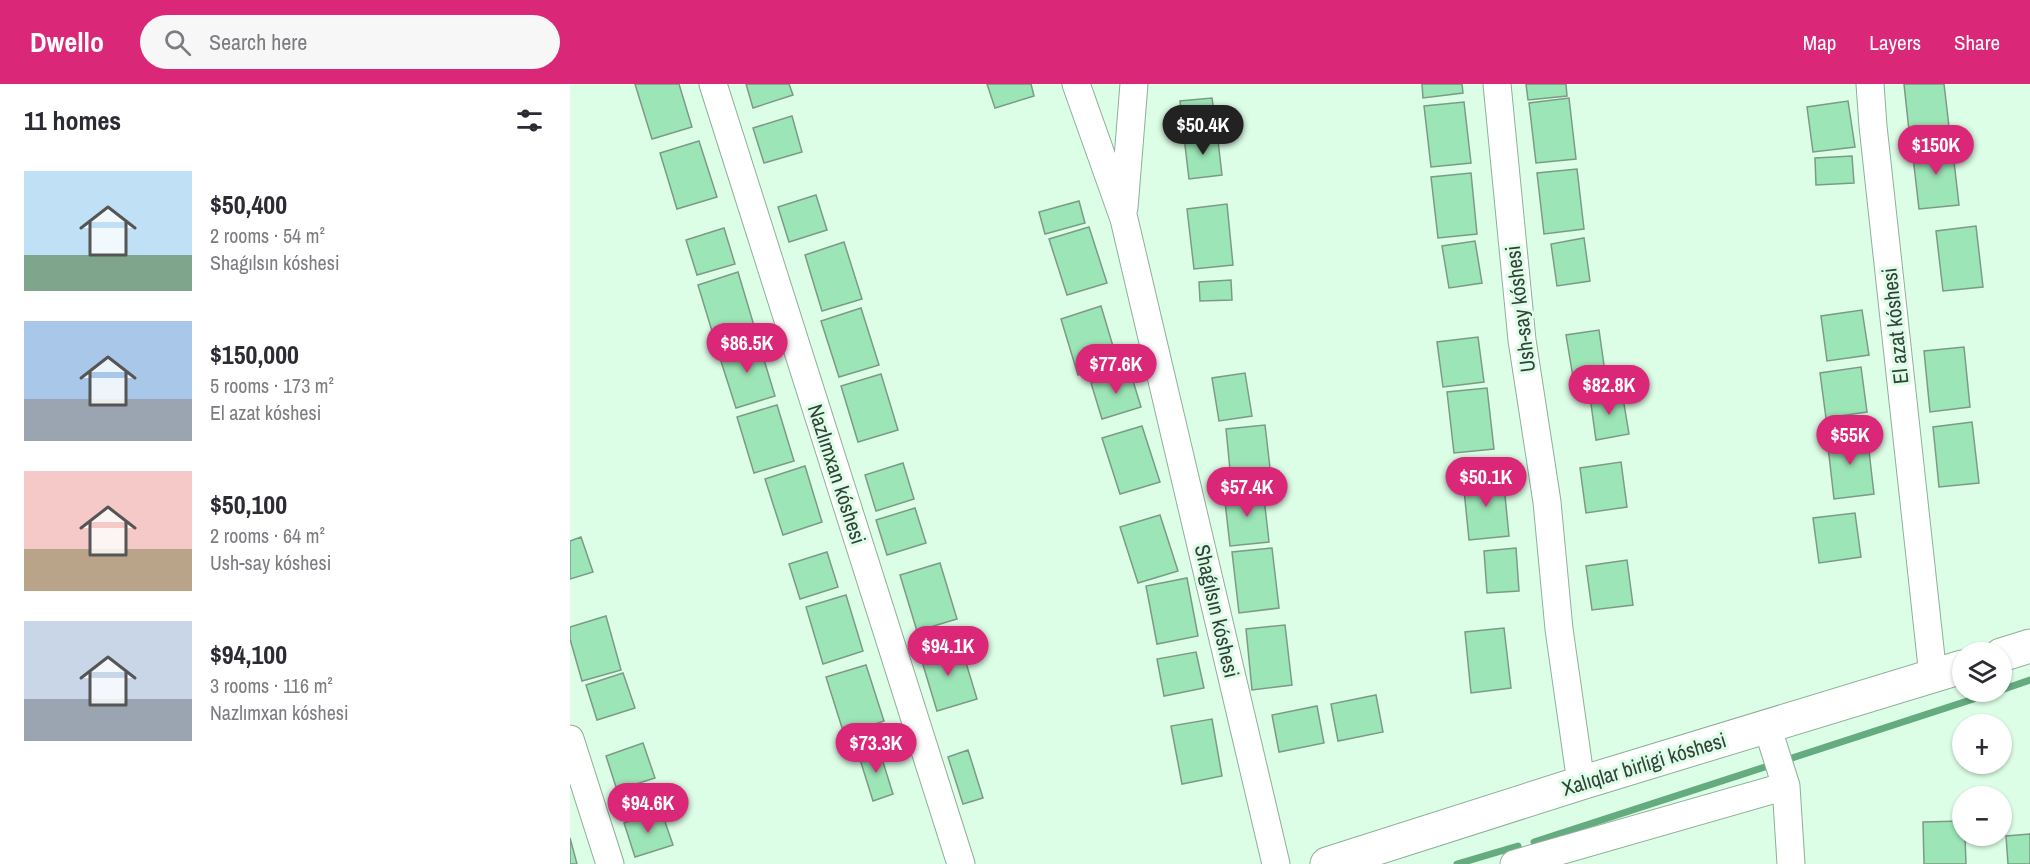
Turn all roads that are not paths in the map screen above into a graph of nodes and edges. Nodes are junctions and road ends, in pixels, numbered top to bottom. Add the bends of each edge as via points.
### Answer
1 (712, 84) edge
2 (1076, 84) edge
3 (1134, 84) edge
4 (1497, 84) edge
5 (1870, 84) edge
6 (1124, 219) junction
7 (2030, 646) edge
8 (2012, 652) edge
9 (1947, 671) edge
10 (1767, 726) junction
11 (570, 740) edge
12 (1581, 783) junction
13 (1786, 786) junction
14 (1524, 862) edge
15 (610, 864) edge
16 (961, 864) edge
17 (1276, 864) edge
18 (1327, 864) edge
19 (1791, 864) edge

1 - 16 street, Nazlımxan kóshesi
2 - 6 street, Shaǵılsın kóshesi
3 - 6 street, Shaǵılsın kóshesi
4 - 12 street, Ush-say kóshesi via 1522,340 1547,502 1559,629
5 - 9 street, El azat kóshesi
6 - 17 street, Shaǵılsın kóshesi
7 - 8 street
9 - 10 street, Xalıqlar birligi kóshesi
10 - 12 street, Xalıqlar birligi kóshesi
10 - 13 street
11 - 15 street
12 - 18 street, Xalıqlar birligi kóshesi
13 - 14 street
13 - 19 street

